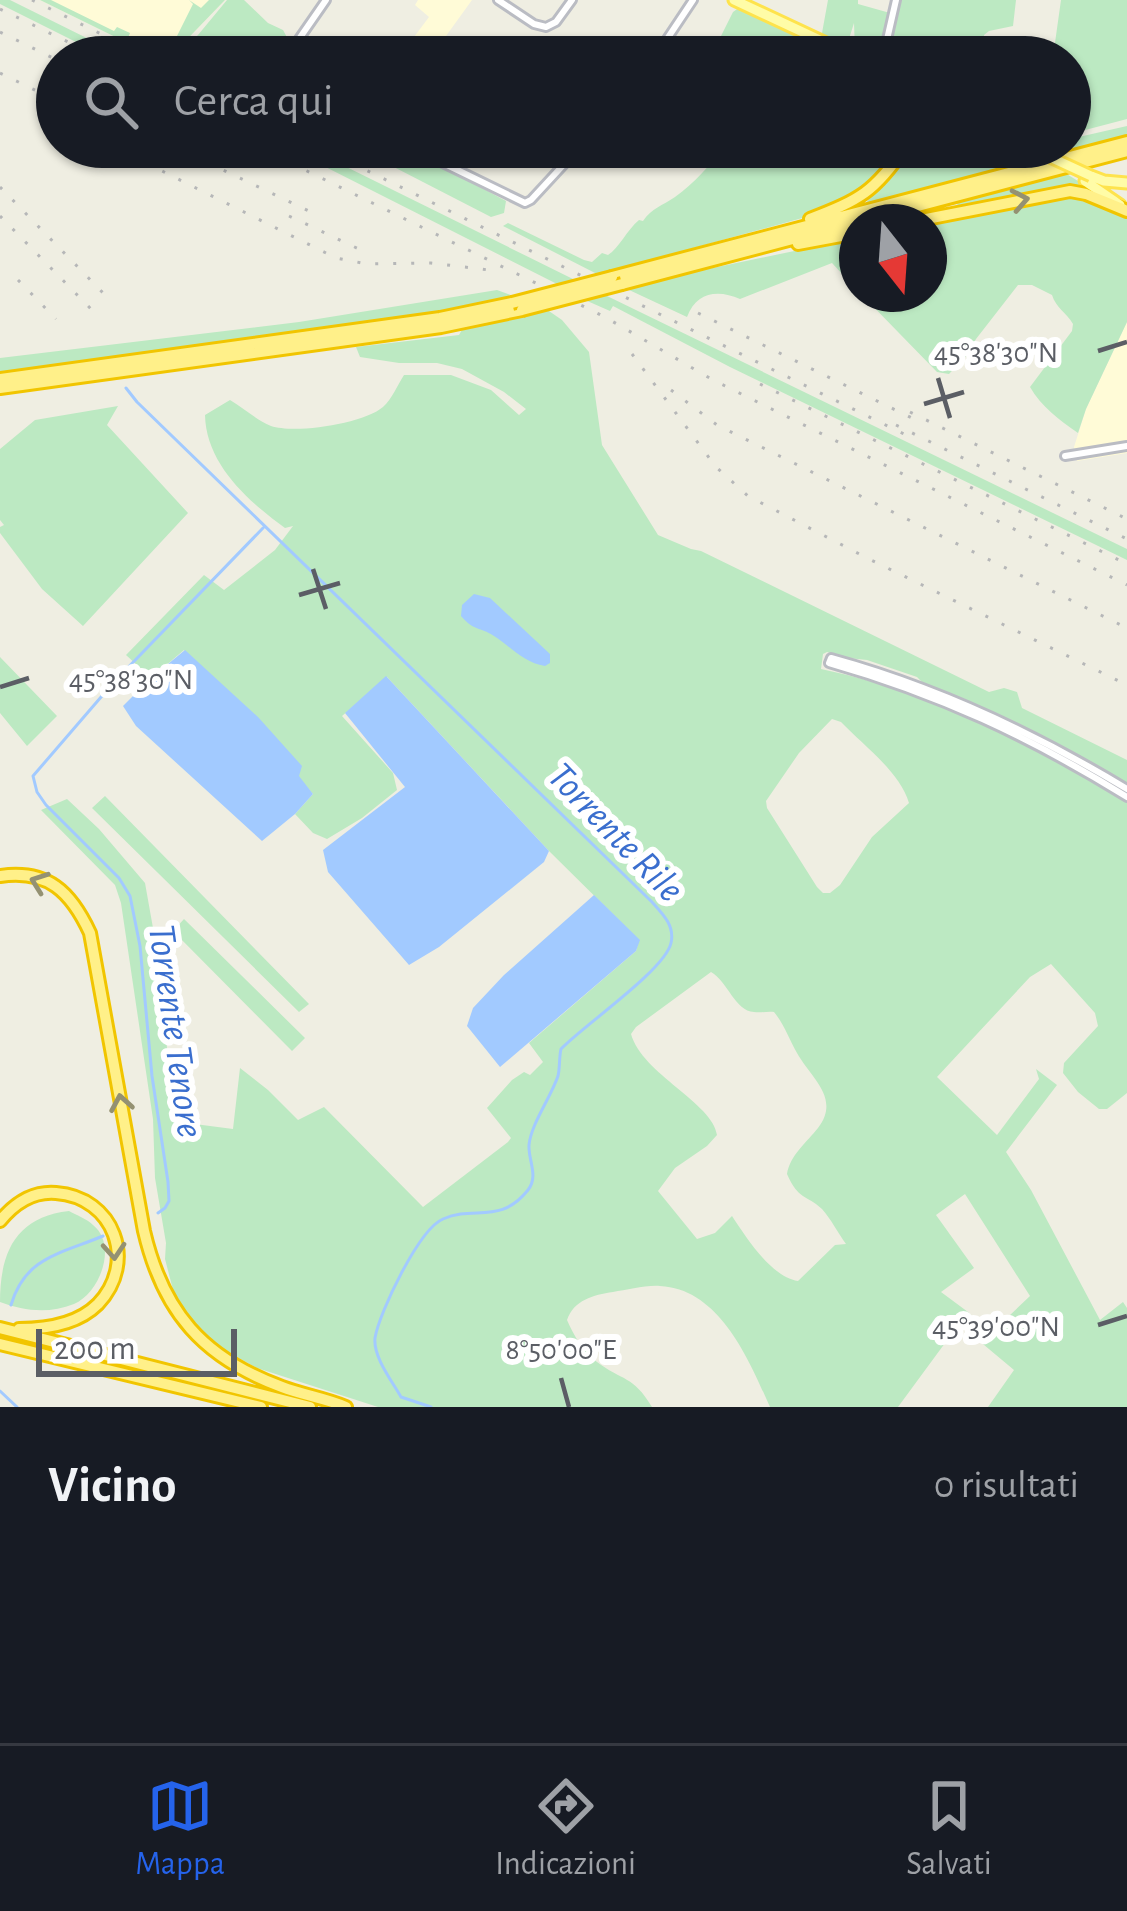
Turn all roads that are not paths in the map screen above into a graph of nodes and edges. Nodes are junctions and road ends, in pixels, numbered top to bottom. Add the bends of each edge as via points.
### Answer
1 (326, 0) edge
2 (498, 0) edge
3 (572, 0) edge
4 (689, 0) edge
5 (734, 0) edge
6 (896, 0) edge
7 (301, 36) edge
8 (668, 36) edge
9 (811, 36) edge
10 (888, 36) edge
11 (1127, 142) edge
12 (1127, 151) edge
13 (1091, 152) edge
14 (1091, 160) edge
15 (453, 168) edge
16 (561, 168) edge
17 (889, 168) edge
18 (1032, 168) edge
19 (1062, 168) edge
20 (1069, 168) edge
21 (1088, 179) junction
22 (1127, 183) edge
23 (925, 204) edge
24 (1127, 210) edge
25 (947, 215) edge
26 (839, 226) edge
27 (839, 235) edge
28 (734, 249) junction
29 (517, 306) junction
30 (0, 379) edge
31 (0, 388) edge
32 (1127, 446) edge
33 (1065, 456) dead end
34 (1127, 793) edge
35 (0, 876) edge
36 (0, 1222) edge
37 (1, 1328) edge
38 (0, 1344) edge
39 (261, 1407) edge
40 (310, 1407) edge
41 (346, 1407) edge

1 - 7 street
2 - 3 street via 546,27
4 - 8 street
5 - 9 main road
6 - 10 street
11 - 13 highway
12 - 14 highway
15 - 16 street via 525,203
17 - 28 highway via 857,199
18 - 28 highway
19 - 23 highway
20 - 21 main road, bridge
21 - 22 main road
21 - 24 main road
25 -> 24 highway via 1070,191
26 - 28 highway
27 - 28 highway
28 - 29 highway, bridge
29 - 30 highway
29 - 31 highway via 442,327
32 - 33 street
34 - 34 street via 1032,735 946,695 831,658 996,724
41 -> 35 highway via 238,1367 201,1341 170,1303 141,1219 90,933 48,881
36 -> 37 highway via 38,1193 75,1196 105,1217 118,1258 108,1289 86,1313 52,1326
37 - 40 highway
38 - 39 highway

